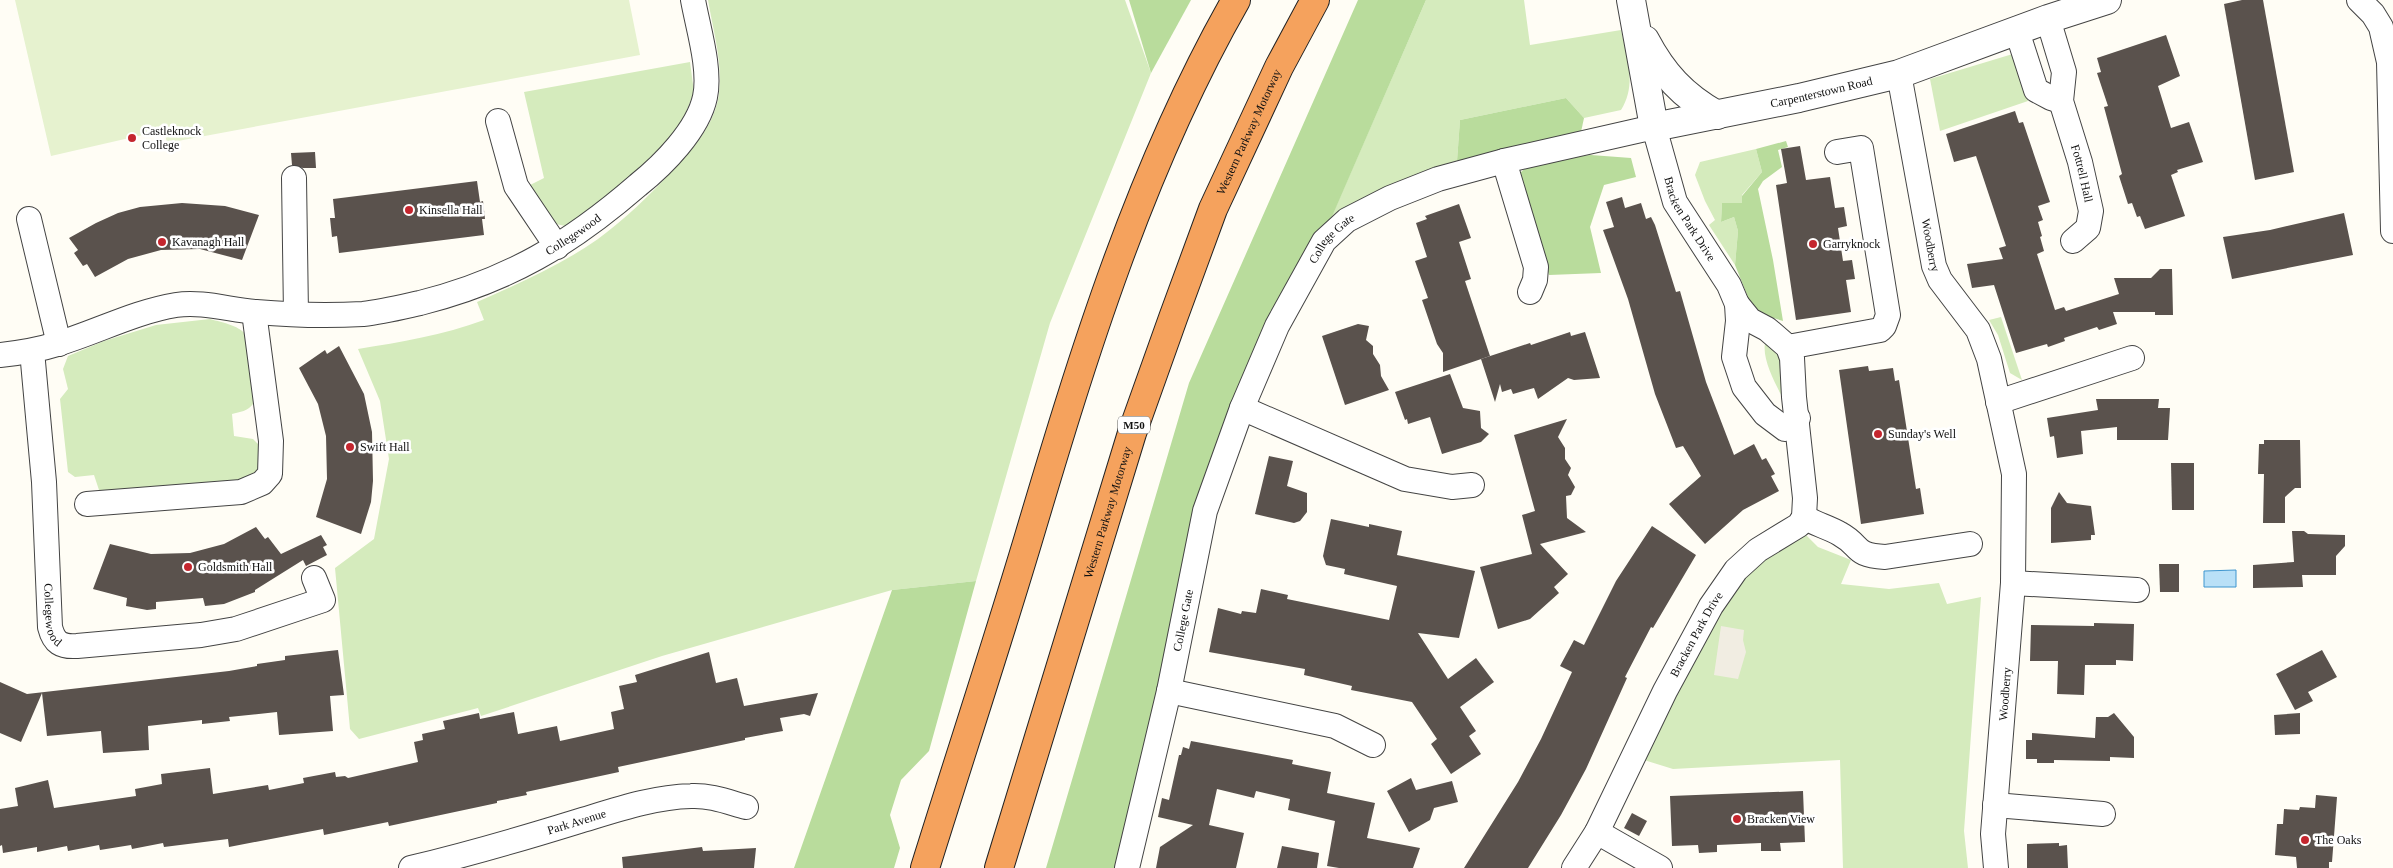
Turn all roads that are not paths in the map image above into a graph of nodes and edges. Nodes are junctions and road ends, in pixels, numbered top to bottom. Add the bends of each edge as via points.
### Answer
1 (693, 0) edge
2 (1236, 0) edge
3 (1315, 0) edge
4 (2107, 0) edge
5 (2359, 0) edge
6 (1633, 11) edge
7 (2048, 19) junction
8 (2017, 30) junction
9 (1899, 74) junction
10 (2061, 101) junction
11 (1717, 115) junction
12 (498, 121) dead end
13 (1654, 127) junction
14 (1837, 152) dead end
15 (1504, 161) junction
16 (294, 178) dead end
17 (29, 219) dead end
18 (2393, 231) edge
19 (2073, 241) dead end
20 (557, 248) junction
21 (1530, 292) dead end
22 (1737, 304) junction
23 (254, 312) junction
24 (296, 314) junction
25 (59, 344) junction
26 (1788, 347) junction
27 (32, 351) junction
28 (0, 355) edge
29 (2132, 358) dead end
30 (1998, 402) junction
31 (1242, 408) junction
32 (1798, 418) junction
33 (1472, 485) dead end
34 (87, 504) dead end
35 (1804, 517) junction
36 (1970, 544) dead end
37 (314, 578) dead end
38 (2013, 582) junction
39 (2137, 590) dead end
40 (1169, 691) junction
41 (1373, 745) dead end
42 (1995, 805) junction
43 (746, 807) dead end
44 (2103, 814) dead end
45 (1597, 832) junction
46 (410, 868) edge
47 (925, 868) edge
48 (999, 868) edge
49 (1127, 868) edge
50 (1574, 868) edge
51 (1660, 868) edge
52 (1996, 868) edge

1 - 20 street, Collegewood via 706,79 705,98 690,130 661,166 597,220
2 - 47 highway via 1148,181 1080,366
3 - 48 highway, Western Parkway Motorway / M50 via 1279,67 1213,209 1169,326 1132,434
4 - 7 street, Carpenterstown Road
5 - 18 street via 2381,28 2390,62
6 - 11 street via 1658,66 1697,104
6 - 13 street
7 - 8 street, Carpenterstown Road
7 - 10 street, Fottrell Hall via 2064,72
8 - 9 street, Carpenterstown Road
8 - 10 street via 2036,90
9 - 11 street, Carpenterstown Road
9 - 30 street, Woodberry via 1934,266 1940,280 1978,330 1989,359
10 - 19 street, Fottrell Hall via 2091,211 2088,228
11 - 13 street, Carpenterstown Road
12 - 20 street via 516,186
13 - 15 street, College Gate
13 - 22 street, Bracken Park Drive via 1675,202 1729,285
14 - 26 street via 1861,148 1888,315 1880,330
15 - 21 street via 1536,267
15 - 31 street, College Gate via 1438,179 1390,198 1347,220 1324,241 1278,326
16 - 24 street
17 - 25 street
20 - 24 street, Collegewood via 460,293 365,314
22 - 26 street, Bracken Park Drive via 1750,320 1767,329
22 - 32 street, Bracken Park Drive via 1734,356 1744,387 1765,414 1785,429
23 - 24 street, Collegewood
23 - 25 street, Collegewood via 178,304 142,312
23 - 34 street via 271,442 270,474 262,484 241,492
25 - 27 street, Collegewood
26 - 32 street
27 - 28 street, Collegewood
27 - 37 street, Collegewood via 44,482 50,627 58,643 65,647 236,629 323,600
29 - 30 street
30 - 38 street, Woodberry via 2014,474
31 - 33 street via 1404,479 1452,487
31 - 40 street, College Gate via 1205,511
32 - 35 street
35 - 36 street via 1846,538 1862,554 1874,557
35 - 45 street, Bracken Park Drive via 1799,525 1758,550 1736,570 1711,606 1664,691
38 - 39 street
38 - 42 street, Woodberry
40 - 41 street via 1335,726
40 - 49 street, College Gate
42 - 44 street
42 - 52 street, Woodberry
43 - 46 street, Park Avenue via 715,798 691,796 664,800
45 - 50 street, Bracken Park Drive
45 - 51 street

